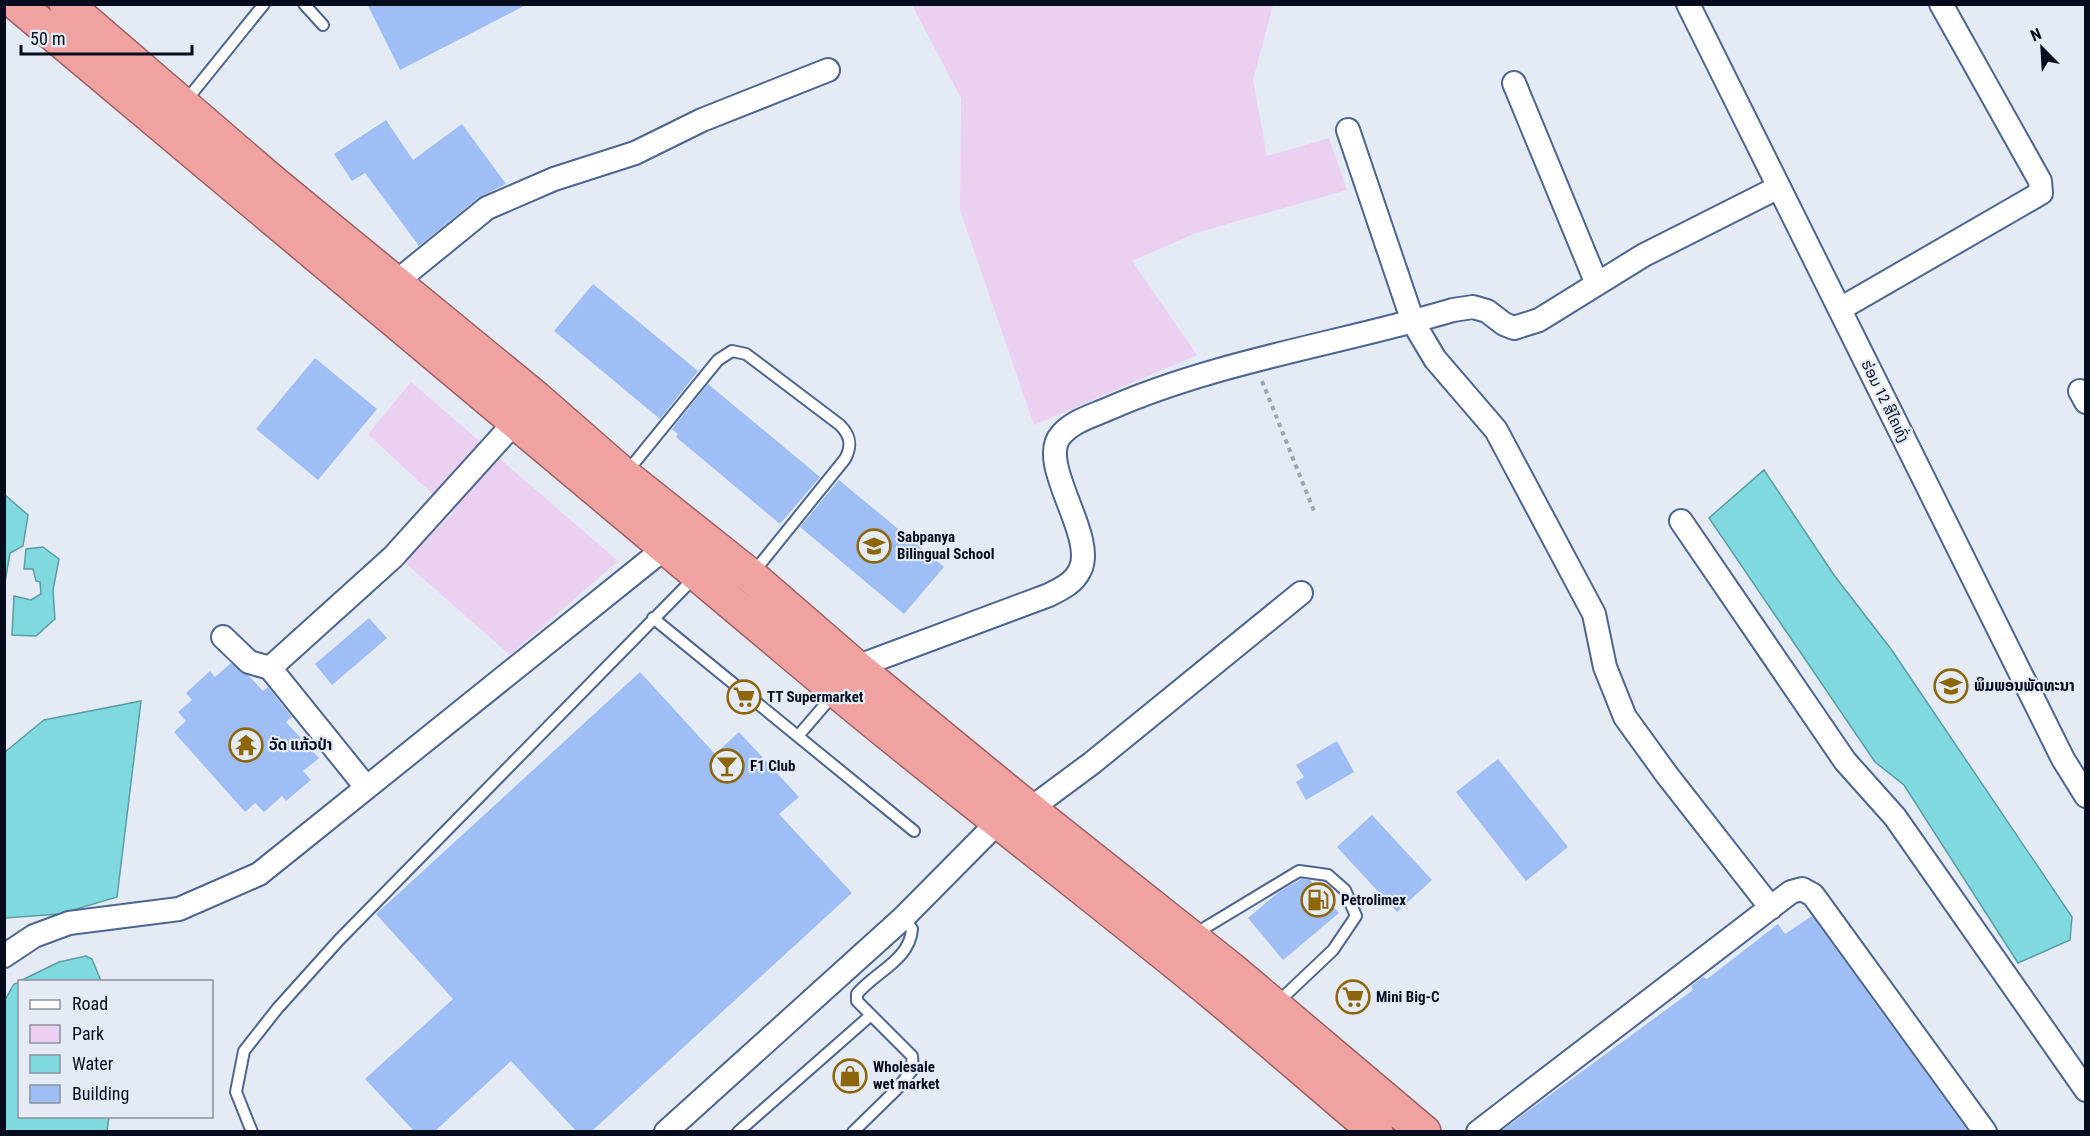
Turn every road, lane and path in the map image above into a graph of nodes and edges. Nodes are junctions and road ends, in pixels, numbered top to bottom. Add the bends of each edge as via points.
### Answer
1 (17, 4) edge
2 (264, 4) edge
3 (304, 4) edge
4 (1688, 4) edge
5 (1941, 4) edge
6 (75, 7) edge
7 (323, 26) dead end
8 (828, 70) dead end
9 (1514, 83) dead end
10 (183, 105) junction
11 (1348, 130) dead end
12 (1779, 187) junction
13 (396, 282) junction
14 (1597, 284) junction
15 (1840, 309) junction
16 (1413, 322) junction
17 (1254, 362) junction
18 (516, 421) junction
19 (624, 476) junction
20 (1314, 511) dead end
21 (1681, 521) dead end
22 (665, 548) junction
23 (698, 574) junction
24 (751, 576) junction
25 (1301, 593) dead end
26 (653, 618) junction
27 (223, 638) dead end
28 (270, 668) junction
29 (846, 679) junction
30 (798, 736) junction
31 (366, 787) junction
32 (2085, 796) edge
33 (1016, 811) junction
34 (914, 831) dead end
35 (1771, 908) junction
36 (903, 918) junction
37 (1190, 937) junction
38 (4, 957) edge
39 (1275, 1005) junction
40 (871, 1015) junction
41 (2085, 1090) edge
42 (252, 1131) edge
43 (666, 1131) edge
44 (738, 1131) edge
45 (853, 1131) edge
46 (1376, 1131) edge
47 (1424, 1131) edge
48 (1478, 1131) edge
49 (1985, 1131) edge

1 - 18 highway
2 - 10 lane
3 - 7 lane
4 - 12 street, ຮ່ອມ 12 ສີໄຄທົ່ງ
5 - 15 street via 2037,174 2041,193
6 - 10 highway
8 - 13 street via 702,120 634,153 554,179 487,208
9 - 14 street
10 - 13 highway
11 - 16 street
12 - 14 street via 1644,255
12 - 15 street, ຮ່ອມ 12 ສີໄຄທົ່ງ
13 - 19 highway
14 - 16 street via 1539,320 1514,328 1473,307
15 - 32 street, ຮ່ອມ 12 ສີໄຄທົ່ງ via 2063,759
16 - 17 street
16 - 35 street via 1435,359 1496,430 1594,614 1605,667 1625,717
17 - 20 path
17 - 29 street via 1152,390 1071,425 1059,437 1054,456 1082,544 1081,569 1070,583
18 - 22 highway
18 - 28 street via 393,557
19 - 24 highway
19 - 24 lane via 718,360 732,351 746,354 840,425 850,445 845,459
21 - 41 street via 1845,761 1895,817
22 - 23 highway
22 - 31 street
23 - 26 lane
23 - 29 highway
24 - 29 highway
25 - 33 street via 1092,763
26 - 30 lane
26 - 42 lane via 339,940 244,1051 236,1092
27 - 28 street via 249,662
28 - 31 street
29 - 30 lane
29 - 33 highway
30 - 34 lane
31 - 38 street via 259,874 180,909 69,922 34,936
33 - 36 street
33 - 37 highway
33 - 46 highway via 1212,992
35 - 48 street
35 - 49 street via 1791,892 1802,889 1813,895
36 - 40 lane via 912,929 906,951 857,994 856,1001
36 - 43 street
37 - 39 highway
37 - 39 lane via 1299,871 1328,875 1345,890 1356,916 1333,950
39 - 47 highway
40 - 44 lane
40 - 45 lane via 912,1056 914,1069

